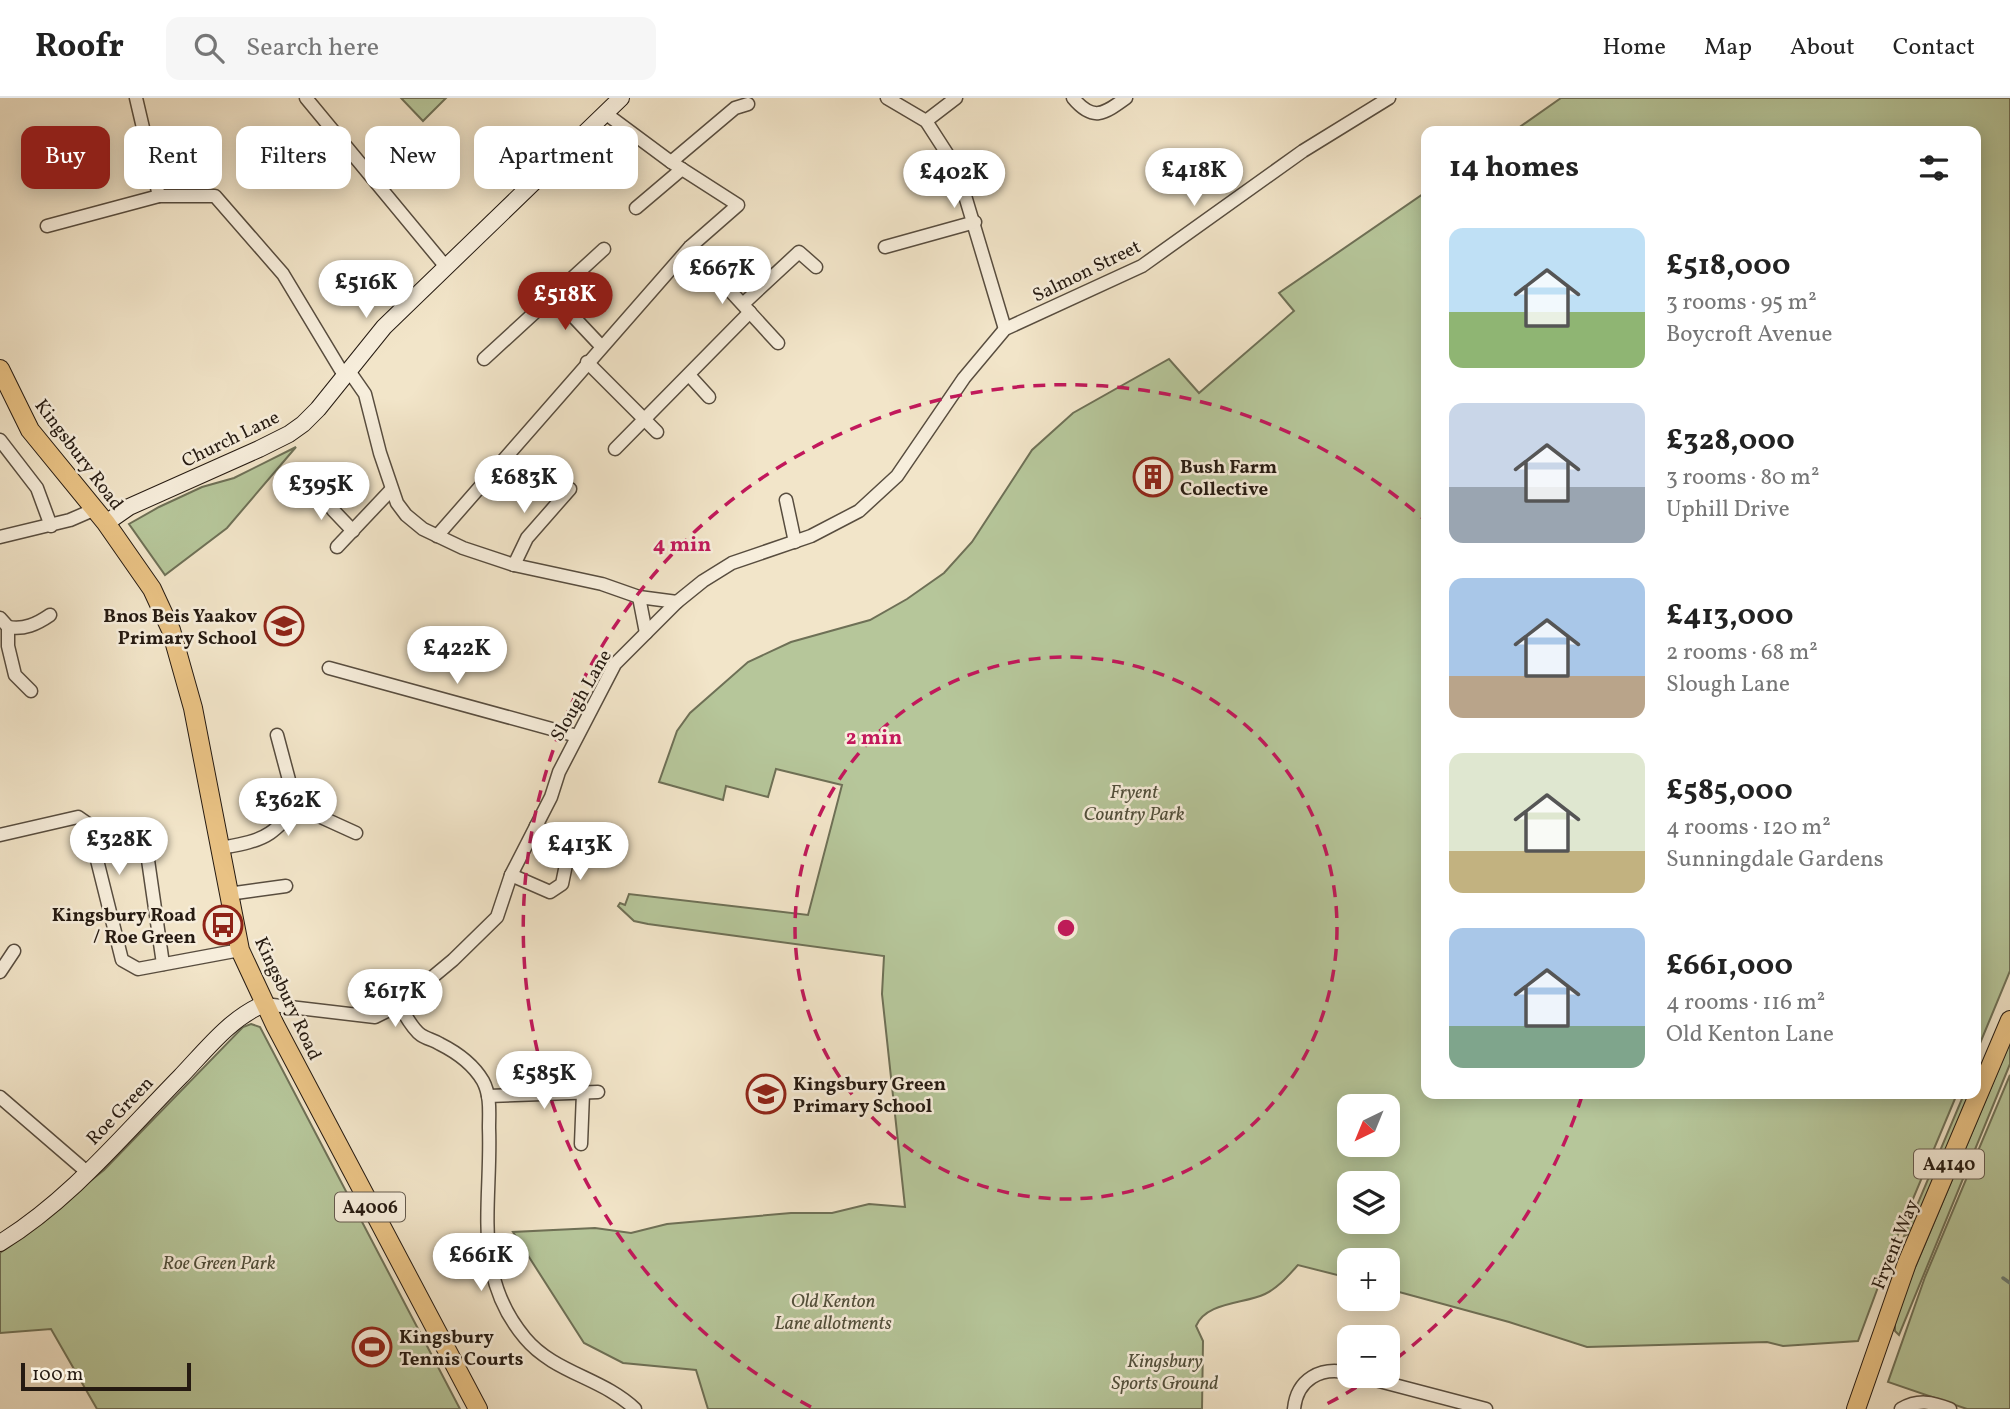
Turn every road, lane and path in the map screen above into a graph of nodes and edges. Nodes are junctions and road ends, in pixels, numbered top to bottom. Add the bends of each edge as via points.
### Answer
1 (136, 98) edge
2 (306, 98) edge
3 (621, 98) edge
4 (887, 98) edge
5 (956, 98) edge
6 (1073, 98) edge
7 (1126, 98) edge
8 (1389, 98) edge
9 (748, 104) dead end
10 (605, 113) junction
11 (926, 121) junction
12 (676, 165) junction
13 (159, 195) junction
14 (636, 208) dead end
15 (975, 222) junction
16 (47, 226) dead end
17 (690, 247) junction
18 (885, 247) dead end
19 (604, 248) dead end
20 (446, 267) junction
21 (816, 267) dead end
22 (553, 295) junction
23 (747, 308) junction
24 (1005, 330) junction
25 (778, 343) dead end
26 (601, 346) junction
27 (484, 359) dead end
28 (587, 362) junction
29 (0, 369) edge
30 (347, 374) junction
31 (689, 374) junction
32 (709, 397) dead end
33 (644, 419) junction
34 (657, 432) dead end
35 (0, 440) edge
36 (615, 449) dead end
37 (319, 489) dead end
38 (391, 489) junction
39 (570, 489) dead end
40 (786, 500) dead end
41 (93, 510) junction
42 (106, 523) junction
43 (51, 526) junction
44 (353, 531) junction
45 (437, 536) junction
46 (0, 537) edge
47 (795, 542) junction
48 (337, 547) dead end
49 (514, 565) junction
50 (639, 597) junction
51 (677, 601) junction
52 (50, 615) dead end
53 (4, 623) edge
54 (646, 632) junction
55 (329, 667) dead end
56 (31, 691) dead end
57 (277, 735) dead end
58 (577, 736) junction
59 (297, 810) junction
60 (536, 826) junction
61 (356, 833) dead end
62 (0, 835) edge
63 (221, 848) junction
64 (148, 860) dead end
65 (511, 875) junction
66 (286, 886) dead end
67 (228, 894) junction
68 (240, 950) junction
69 (14, 951) dead end
70 (163, 964) junction
71 (0, 972) edge
72 (264, 1004) junction
73 (399, 1005) junction
74 (2010, 1020) edge
75 (1981, 1089) edge
76 (598, 1092) dead end
77 (583, 1093) junction
78 (488, 1096) junction
79 (0, 1097) edge
80 (1977, 1099) edge
81 (581, 1144) dead end
82 (87, 1172) junction
83 (0, 1243) edge
84 (1337, 1371) edge
85 (1400, 1386) edge
86 (478, 1409) edge
87 (635, 1409) edge
88 (1294, 1409) edge
89 (1486, 1409) edge
90 (1856, 1409) edge
91 (1901, 1409) edge
92 (1950, 1409) edge

1 - 13 street
2 - 20 street
3 - 10 main road, Church Lane
4 - 11 street
5 - 11 street
6 - 7 street via 1086,112 1095,114
8 - 24 street, Salmon Street via 1303,151 1142,266
9 - 12 street via 736,108
10 - 12 street
10 - 20 main road, Church Lane
11 - 15 street via 957,169
12 - 14 street
12 - 17 street via 738,205
13 - 16 street
13 - 30 street via 215,195 283,274
15 - 18 street
15 - 24 street
17 - 23 street
17 - 26 street
19 - 22 street
20 - 30 main road, Church Lane via 384,327
21 - 23 street via 799,252
22 - 26 street
22 - 27 street
23 - 25 street
23 - 31 street
24 - 47 street, Slough Lane via 964,378 897,476 859,511
26 - 28 street
28 - 33 street
28 - 45 street
29 - 41 main road, Kingsbury Road / A4006 via 30,430
30 - 38 street via 365,394
30 - 42 main road, Church Lane via 318,410 289,434 129,507
31 - 32 street
31 - 33 street
33 - 34 street
33 - 36 street
35 - 43 street via 37,488
37 - 44 street
38 - 44 street
38 - 45 street via 406,515
39 - 49 street via 527,538
40 - 47 street
41 - 42 main road, Kingsbury Road / A4006
41 - 43 street
42 - 63 main road, Kingsbury Road / A4006 via 152,589 171,630 193,708
43 - 46 street
44 - 48 street
45 - 49 street
47 - 51 street, Slough Lane via 732,562
49 - 50 street
50 - 51 street
50 - 54 street
51 - 54 street, Slough Lane
52 - 53 street via 18,629
53 - 56 street via 15,675
54 - 58 street, Slough Lane via 615,664
55 - 58 street
57 - 59 street
58 - 60 street, Slough Lane
59 - 61 street
59 - 63 street via 270,834
60 - 65 street, Slough Lane
60 - 65 street via 563,841 569,850 562,884 550,892
62 - 70 street via 78,817 88,824 122,960 138,969
63 - 67 main road, Kingsbury Road / A4006
64 - 70 street
65 - 73 street, Slough Lane via 497,917
66 - 67 street
67 - 68 main road, Kingsbury Road / A4006
68 - 70 street
68 - 72 main road, Kingsbury Road / A4006
69 - 71 street
72 - 73 street, Slough Lane via 375,1017
72 - 82 main road, Roe Green via 246,1012 220,1034
72 - 86 main road, Kingsbury Road / A4006
73 - 78 street via 419,1034 470,1062
74 - 75 main road, Fryent Way / A4140
76 - 77 street
77 - 78 street
77 - 81 street
78 - 87 street via 487,1252 505,1308 525,1338 554,1363 622,1396
79 - 82 street
80 - 90 main road, Fryent Way / A4140 via 1908,1264
82 - 83 main road, Roe Green via 50,1208
84 - 88 street via 1314,1374 1298,1392
85 - 89 street
91 - 92 street via 1920,1401

